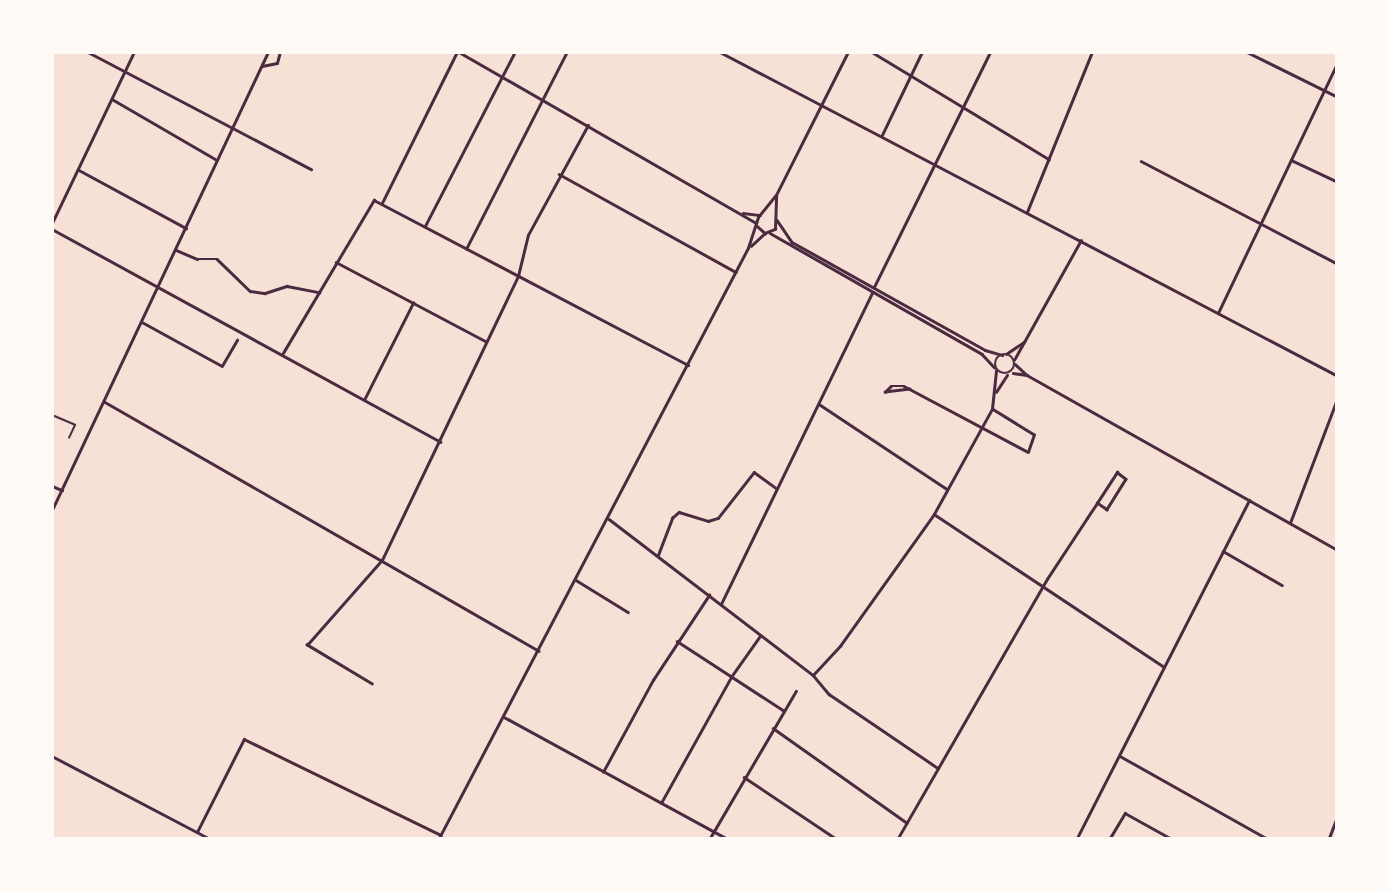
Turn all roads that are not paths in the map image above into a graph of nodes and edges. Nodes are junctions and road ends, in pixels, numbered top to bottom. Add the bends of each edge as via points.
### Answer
1 (88, 52) edge
2 (134, 52) edge
3 (268, 52) edge
4 (280, 52) edge
5 (458, 52) edge
6 (515, 52) edge
7 (567, 52) edge
8 (720, 52) edge
9 (848, 52) edge
10 (872, 52) edge
11 (922, 52) edge
12 (990, 52) edge
13 (1091, 52) edge
14 (1247, 52) edge
15 (261, 66) junction
16 (1336, 66) edge
17 (124, 73) junction
18 (911, 75) junction
19 (503, 76) junction
20 (1325, 90) junction
21 (1336, 96) edge
22 (112, 99) junction
23 (543, 100) junction
24 (822, 103) junction
25 (963, 108) junction
26 (587, 125) junction
27 (230, 131) junction
28 (882, 135) junction
29 (1049, 159) junction
30 (217, 160) junction
31 (1291, 160) junction
32 (1141, 161) dead end
33 (935, 165) junction
34 (311, 169) dead end
35 (79, 170) junction
36 (559, 174) junction
37 (1336, 181) edge
38 (776, 195) junction
39 (382, 204) junction
40 (738, 212) junction
41 (1027, 212) junction
42 (762, 214) junction
43 (776, 218) junction
44 (52, 223) edge
45 (1261, 224) junction
46 (757, 225) junction
47 (425, 226) junction
48 (186, 228) junction
49 (52, 229) edge
50 (768, 233) junction
51 (1081, 240) junction
52 (748, 248) junction
53 (466, 249) junction
54 (176, 250) junction
55 (337, 262) junction
56 (1336, 263) edge
57 (736, 272) junction
58 (518, 275) junction
59 (159, 285) junction
60 (874, 287) junction
61 (319, 292) junction
62 (872, 293) junction
63 (413, 303) junction
64 (1218, 313) junction
65 (141, 321) junction
66 (237, 340) dead end
67 (1027, 341) junction
68 (486, 342) junction
69 (283, 353) junction
70 (1004, 354) junction
71 (1015, 362) junction
72 (688, 365) junction
73 (995, 368) junction
74 (1012, 372) junction
75 (1007, 374) junction
76 (1027, 375) junction
77 (1336, 375) edge
78 (910, 389) junction
79 (996, 392) junction
80 (364, 400) junction
81 (104, 401) junction
82 (1336, 402) edge
83 (819, 404) junction
84 (992, 409) junction
85 (52, 415) edge
86 (981, 429) junction
87 (69, 438) dead end
88 (441, 442) junction
89 (52, 486) edge
90 (776, 488) junction
91 (62, 490) junction
92 (948, 490) junction
93 (1249, 500) junction
94 (1097, 503) junction
95 (52, 510) edge
96 (933, 514) junction
97 (609, 519) junction
98 (1290, 523) junction
99 (1336, 549) edge
100 (1223, 551) junction
101 (658, 555) junction
102 (382, 560) junction
103 (576, 580) junction
104 (1282, 585) dead end
105 (1044, 590) junction
106 (709, 595) junction
107 (721, 604) junction
108 (628, 612) dead end
109 (760, 636) junction
110 (677, 641) junction
111 (539, 651) junction
112 (1165, 668) junction
113 (813, 675) junction
114 (731, 677) junction
115 (372, 684) dead end
116 (796, 691) dead end
117 (783, 711) junction
118 (504, 717) junction
119 (773, 728) junction
120 (52, 756) edge
121 (1119, 756) junction
122 (938, 768) junction
123 (603, 772) junction
124 (744, 777) junction
125 (661, 803) junction
126 (1336, 820) edge
127 (907, 823) junction
128 (197, 832) junction
129 (713, 832) junction
130 (440, 836) edge
131 (208, 838) edge
132 (710, 838) edge
133 (726, 838) edge
134 (835, 838) edge
135 (898, 838) edge
136 (1077, 838) edge
137 (1110, 838) edge
138 (1170, 838) edge
139 (1266, 838) edge
140 (1329, 838) edge

1 - 17 street
2 - 17 street
3 - 15 street
4 - 15 street via 277,63
5 - 19 street
5 - 39 street
6 - 19 street
7 - 23 street
8 - 24 street
9 - 24 street
10 - 18 street
11 - 18 street
12 - 25 street
13 - 29 street
14 - 20 street
15 - 27 street
16 - 20 street
17 - 22 street
17 - 27 street
18 - 25 street
18 - 28 street
19 - 23 street
19 - 47 street
20 - 21 street
20 - 31 street
22 - 30 street
22 - 35 street
23 - 26 street
23 - 53 street
24 - 28 street
24 - 38 street
25 - 29 street
25 - 33 street
26 - 36 street
26 - 40 street
27 - 30 street
27 - 34 street
28 - 33 street
29 - 41 street
30 - 48 street
31 - 37 street
31 - 45 street
32 - 45 street
33 - 41 street
33 - 60 street
35 - 44 street
35 - 48 street
36 - 57 street
36 - 58 street via 528,235
38 - 42 street
38 - 43 street
39 - 47 street
39 - 55 street via 373,200
40 - 42 street
40 - 46 street
41 - 51 street
42 - 43 street
42 - 46 street
43 - 50 street
43 - 60 street via 792,242
45 - 56 street
45 - 64 street
46 - 50 street
46 - 52 street
47 - 53 street
48 - 54 street
49 - 59 street
50 - 52 street
50 - 62 street
51 - 64 street
51 - 67 street
52 - 57 street
53 - 58 street
54 - 59 street
54 - 61 street via 197,259 216,259 250,291 265,293 287,286
55 - 61 street
55 - 63 street
57 - 72 street
58 - 68 street
58 - 72 street
59 - 65 street
59 - 69 street
60 - 70 street via 985,350
61 - 69 street
62 - 73 street via 982,354
62 - 83 street
63 - 68 street
63 - 80 street
64 - 77 street
65 - 66 street via 222,366
65 - 81 street
67 - 70 street
67 - 71 street
68 - 88 street
69 - 80 street
70 - 71 street
70 - 73 street
71 - 74 street
71 - 76 street
72 - 97 street
73 - 75 street
73 - 79 street
74 - 75 street
74 - 76 street
75 - 79 street
76 - 93 street
78 - 78 street via 895,385 885,391 892,394
78 - 86 street
79 - 84 street
80 - 88 street
81 - 91 street
81 - 102 street
82 - 98 street
83 - 90 street
83 - 92 street
84 - 86 street
84 - 86 street via 1034,435 1028,452
85 - 87 street via 75,425
86 - 92 street
88 - 102 street
89 - 91 street
90 - 101 street via 754,472 718,518 708,521 679,512 672,518
90 - 107 street
91 - 95 street
92 - 96 street
93 - 98 street
93 - 100 street
94 - 94 street via 1107,510 1126,479 1117,472
94 - 105 street
96 - 105 street
96 - 113 street via 840,646
97 - 101 street
97 - 103 street
98 - 99 street
100 - 104 street
100 - 112 street
101 - 106 street
102 - 111 street
102 - 115 street via 307,645
103 - 108 street
103 - 111 street
105 - 112 street
105 - 122 street
106 - 107 street
106 - 110 street
107 - 109 street
109 - 113 street
109 - 114 street
110 - 114 street
110 - 123 street
111 - 118 street
112 - 121 street
113 - 122 street via 829,694
114 - 117 street
114 - 125 street
116 - 117 street
117 - 119 street
118 - 123 street
118 - 130 street
119 - 124 street
119 - 127 street
120 - 128 street
121 - 136 street
121 - 139 street
122 - 127 street
123 - 125 street
124 - 129 street
124 - 134 street
125 - 129 street
126 - 140 street
127 - 135 street
128 - 130 street via 244,739
128 - 131 street
129 - 132 street
129 - 133 street
137 - 138 street via 1125,813

